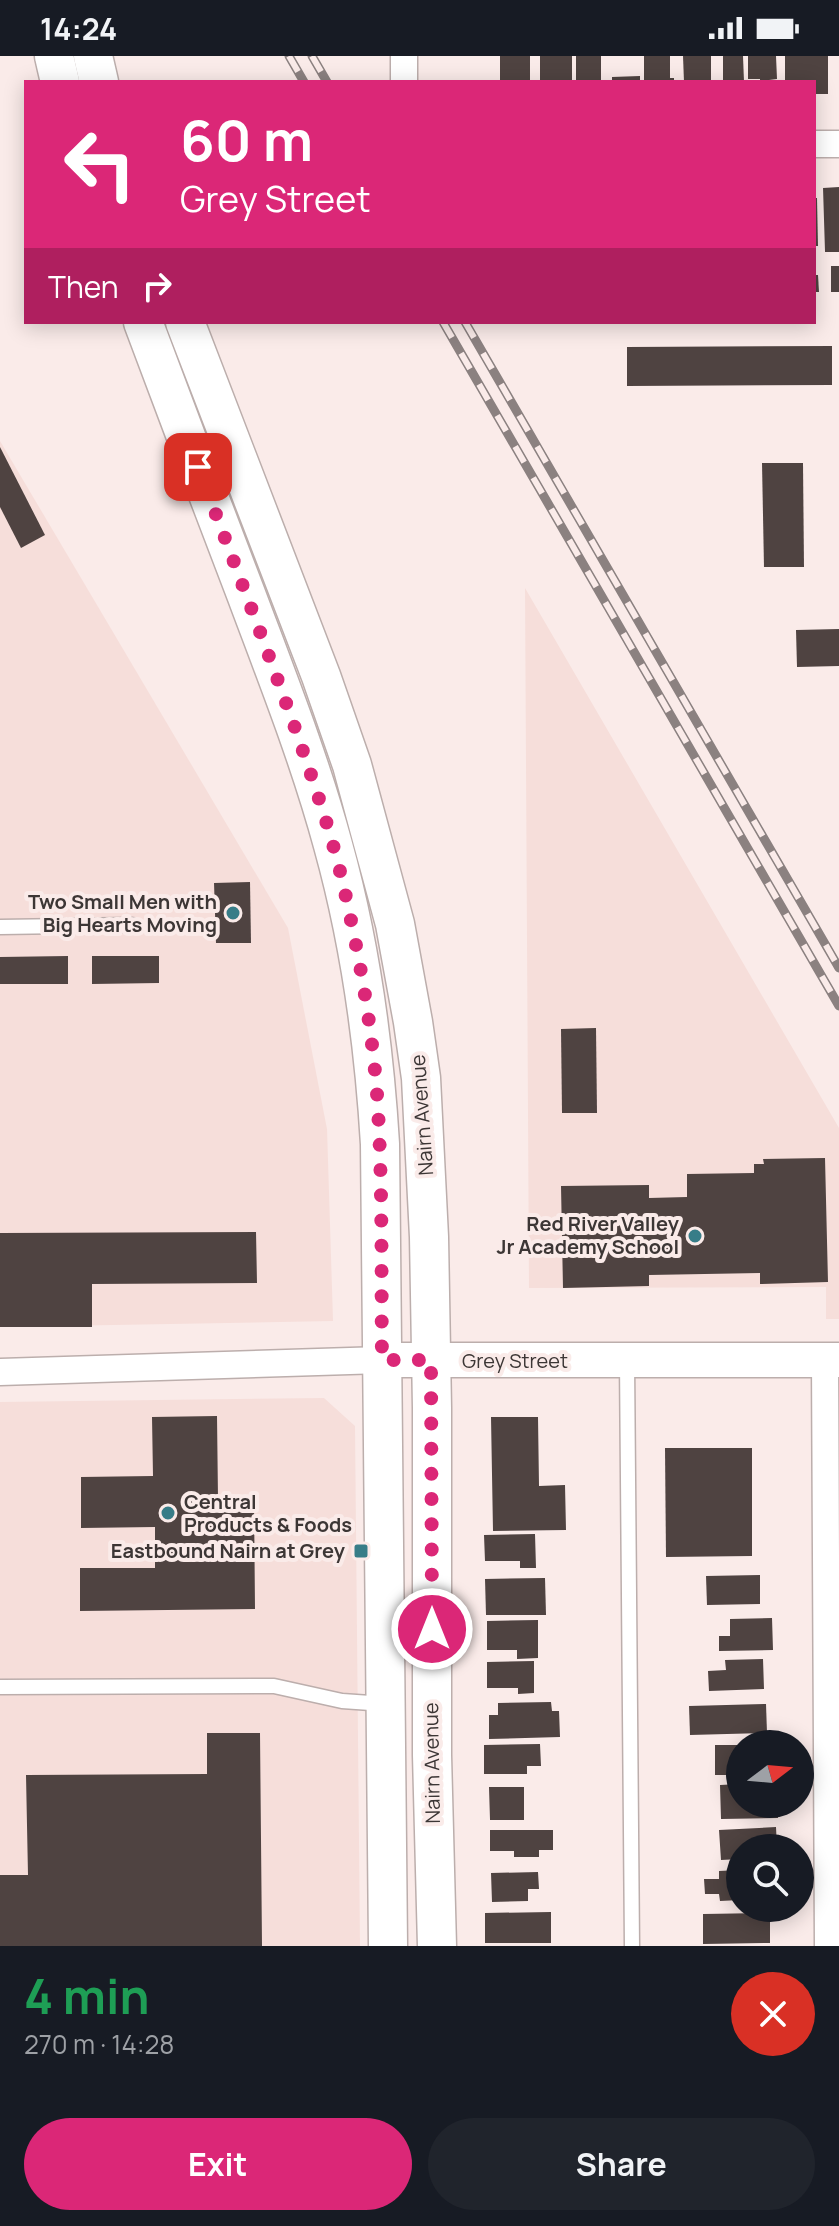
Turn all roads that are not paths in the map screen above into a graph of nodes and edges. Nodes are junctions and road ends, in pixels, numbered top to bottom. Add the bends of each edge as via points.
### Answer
1 (54, 56) edge
2 (93, 56) edge
3 (404, 56) edge
4 (60, 80) edge
5 (99, 80) edge
6 (404, 80) edge
7 (816, 144) edge
8 (839, 144) edge
9 (144, 324) edge
10 (186, 324) edge
11 (132, 925) dead end
12 (0, 927) edge
13 (382, 1360) junction
14 (431, 1360) junction
15 (832, 1360) edge
16 (627, 1361) junction
17 (0, 1372) edge
18 (0, 1687) edge
19 (386, 1704) junction
20 (432, 1755) junction
21 (388, 1946) edge
22 (437, 1946) edge
23 (632, 1946) edge
24 (828, 1946) edge

1 - 4 main road
2 - 5 main road
3 - 6 street
7 - 8 street
9 - 13 main road via 275,670 318,795 347,902 376,1091
10 - 14 main road, Nairn Avenue via 347,750 385,881 421,1078
11 - 12 lane
13 - 14 street, Grey Street
13 - 17 street, Grey Street
13 - 19 main road
14 - 16 street, Grey Street
14 - 20 main road, Nairn Avenue
15 - 16 street, Grey Street
15 - 24 street
16 - 23 lane
18 - 19 lane via 274,1686 342,1701
19 - 20 main road
19 - 21 main road
20 - 22 main road, Nairn Avenue

